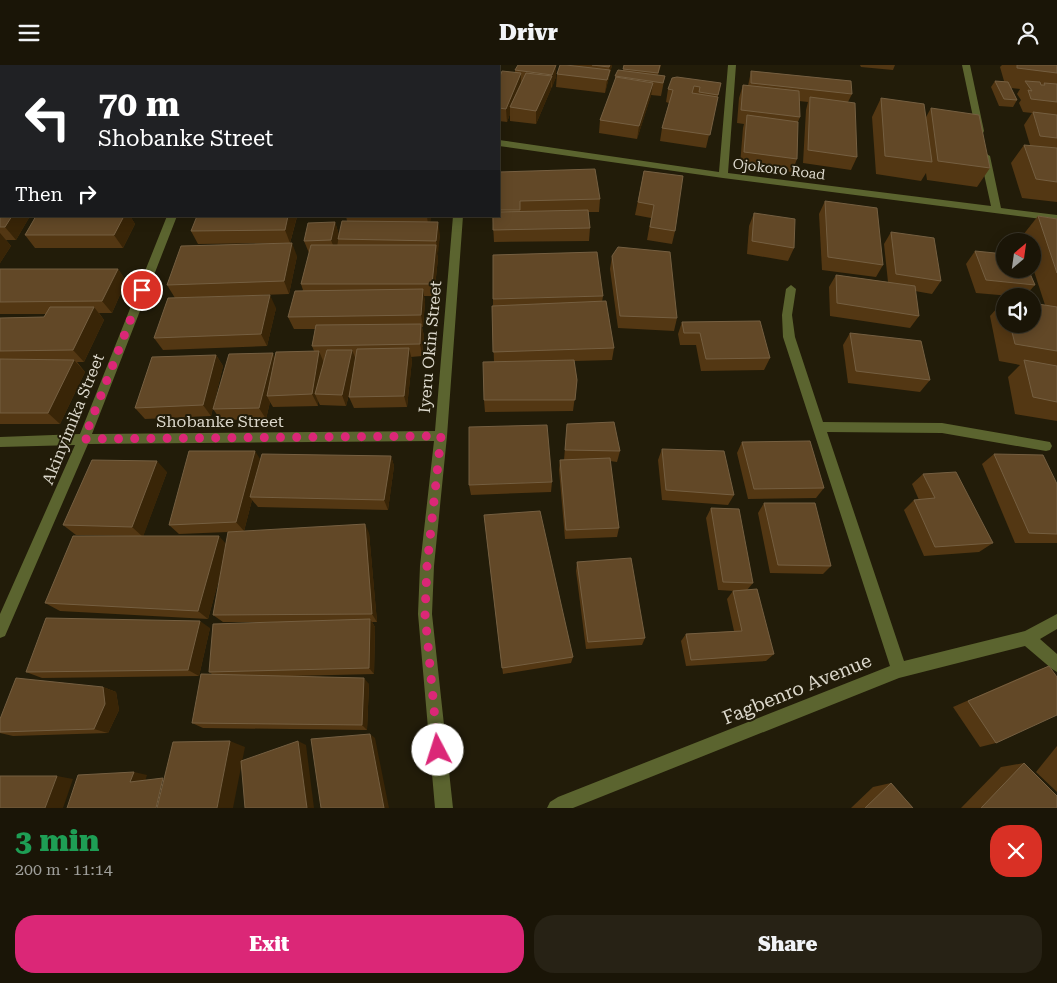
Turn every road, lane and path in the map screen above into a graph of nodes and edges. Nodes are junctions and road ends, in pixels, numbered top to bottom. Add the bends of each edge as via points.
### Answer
1 (732, 65) edge
2 (966, 65) edge
3 (500, 143) edge
4 (723, 175) junction
5 (996, 209) junction
6 (172, 217) edge
7 (458, 217) edge
8 (1057, 218) edge
9 (791, 289) dead end
10 (819, 427) junction
11 (441, 436) junction
12 (84, 439) junction
13 (0, 442) edge
14 (1046, 446) dead end
15 (1057, 621) edge
16 (0, 631) edge
17 (1027, 638) junction
18 (1057, 664) edge
19 (899, 670) junction
20 (562, 806) edge
21 (444, 808) edge

1 - 4 street
2 - 5 street
3 - 4 street, Ojokoro Road
4 - 5 street, Ojokoro Road
5 - 8 street, Ojokoro Road
6 - 12 street, Akinyimika Street
7 - 11 street, Iyeru Okin Street
9 - 10 street via 787,315 789,337
10 - 14 street via 942,428
10 - 19 street
11 - 12 street, Shobanke Street
11 - 21 street, Iyeru Okin Street via 425,614
12 - 13 street, Shobanke Street
12 - 16 street, Akinyimika Street
15 - 17 street, Fagbenro Avenue
17 - 18 street
17 - 19 street, Fagbenro Avenue
19 - 20 street, Fagbenro Avenue

